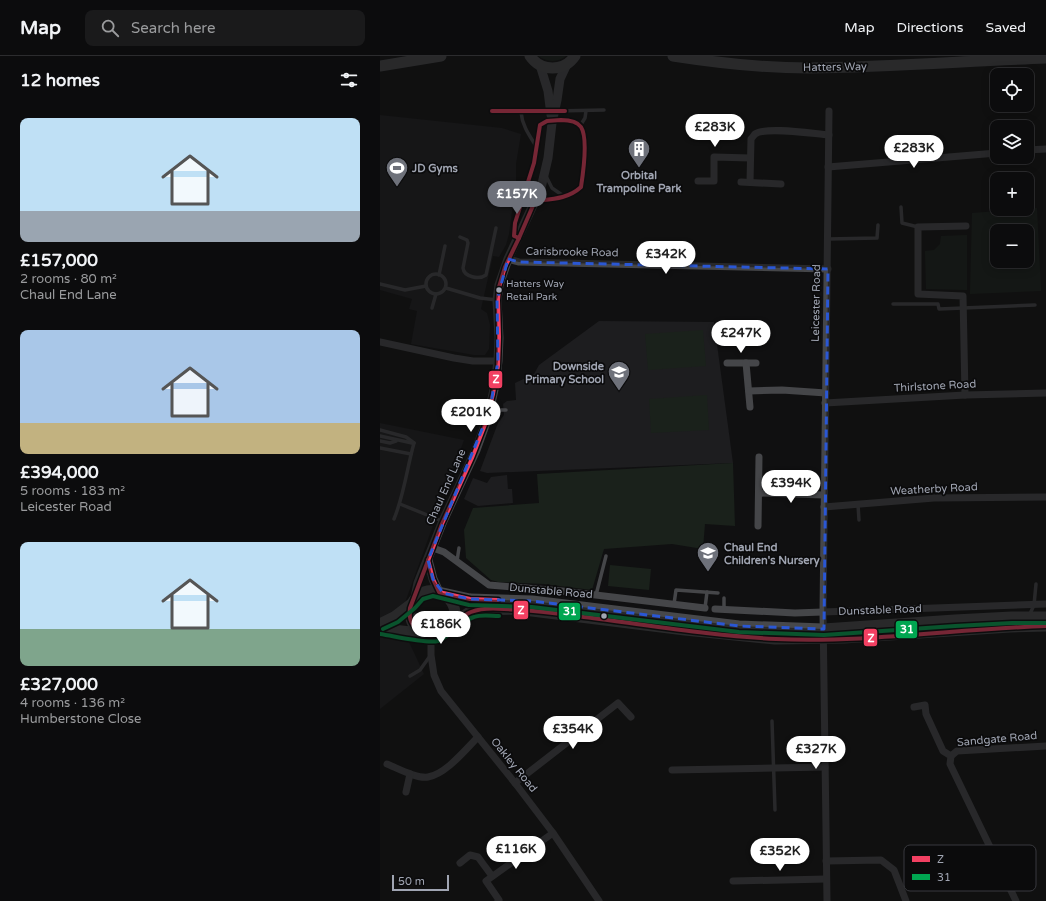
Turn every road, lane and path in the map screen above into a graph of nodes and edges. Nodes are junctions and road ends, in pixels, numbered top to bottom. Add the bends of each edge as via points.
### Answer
1 (441, 56) edge
2 (673, 56) edge
3 (574, 58) edge
4 (1046, 58) edge
5 (532, 59) edge
6 (380, 66) edge
7 (553, 102) junction
8 (604, 110) dead end
9 (492, 111) dead end
10 (586, 111) junction
11 (829, 111) dead end
12 (521, 112) junction
13 (580, 126) junction
14 (829, 135) junction
15 (536, 146) junction
16 (1046, 149) edge
17 (1034, 150) edge
18 (990, 154) edge
19 (750, 158) junction
20 (828, 167) junction
21 (544, 173) junction
22 (698, 181) dead end
23 (741, 182) dead end
24 (750, 182) junction
25 (781, 184) dead end
26 (566, 198) junction
27 (535, 201) junction
28 (901, 207) dead end
29 (878, 225) dead end
30 (966, 226) dead end
31 (918, 227) junction
32 (496, 228) dead end
33 (460, 237) dead end
34 (519, 238) junction
35 (828, 239) junction
36 (445, 246) dead end
37 (508, 259) junction
38 (828, 269) junction
39 (439, 275) junction
40 (380, 284) edge
41 (426, 286) junction
42 (446, 288) junction
43 (436, 294) junction
44 (497, 300) junction
45 (893, 304) dead end
46 (1035, 305) dead end
47 (432, 308) dead end
48 (964, 308) junction
49 (380, 342) edge
50 (498, 361) junction
51 (726, 363) dead end
52 (746, 363) junction
53 (756, 363) dead end
54 (749, 392) junction
55 (826, 393) junction
56 (1046, 393) edge
57 (965, 395) junction
58 (825, 403) junction
59 (750, 407) dead end
60 (506, 410) dead end
61 (489, 414) junction
62 (443, 415) dead end
63 (380, 430) edge
64 (380, 436) edge
65 (397, 440) junction
66 (380, 441) edge
67 (414, 444) junction
68 (380, 448) edge
69 (411, 454) junction
70 (759, 457) dead end
71 (758, 494) junction
72 (824, 495) junction
73 (1046, 497) edge
74 (400, 504) junction
75 (858, 505) junction
76 (824, 507) junction
77 (394, 519) dead end
78 (859, 520) dead end
79 (443, 521) junction
80 (758, 526) dead end
81 (433, 548) junction
82 (459, 548) dead end
83 (606, 556) dead end
84 (428, 560) junction
85 (457, 562) junction
86 (1036, 584) dead end
87 (441, 592) junction
88 (706, 592) junction
89 (718, 593) dead end
90 (596, 595) junction
91 (724, 598) dead end
92 (413, 601) junction
93 (1046, 604) edge
94 (673, 605) junction
95 (1034, 605) junction
96 (705, 608) joint
97 (715, 609) dead end
98 (724, 609) junction
99 (823, 612) junction
100 (1028, 617) junction
101 (1046, 617) edge
102 (380, 624) edge
103 (452, 624) junction
104 (1046, 626) edge
105 (380, 628) edge
106 (824, 634) junction
107 (427, 635) junction
108 (431, 655) junction
109 (410, 676) dead end
110 (914, 707) dead end
111 (631, 717) dead end
112 (772, 721) dead end
113 (478, 737) junction
114 (1046, 746) edge
115 (951, 756) junction
116 (387, 764) dead end
117 (825, 767) junction
118 (773, 768) junction
119 (672, 770) dead end
120 (410, 774) junction
121 (515, 783) junction
122 (406, 792) dead end
123 (775, 810) dead end
124 (553, 833) junction
125 (989, 845) edge
126 (826, 861) junction
127 (460, 864) dead end
128 (492, 876) junction
129 (826, 879) junction
130 (733, 881) dead end
131 (1011, 891) edge
132 (498, 901) edge
133 (599, 901) edge
134 (827, 901) edge
135 (906, 901) edge
136 (1016, 901) edge

1 - 6 main road
2 - 4 main road, Hatters Way via 744,65 808,68
3 - 5 main road via 553,68
3 - 7 street, Chaul End Lane via 560,79
5 - 7 street, Chaul End Lane
7 - 21 street, Chaul End Lane via 552,127
8 - 10 lane
9 - 12 lane
10 - 12 lane
10 - 13 lane via 586,118
11 - 14 street, Leicester Road
12 - 15 lane via 526,130
13 - 15 lane via 575,122 563,120 545,121 540,124
13 - 26 lane via 584,135 581,187
14 - 19 street via 795,131 760,132 752,139
14 - 20 street, Leicester Road
15 - 34 lane via 534,162 515,222 514,236
16 - 17 street
18 - 20 street
19 - 22 street via 714,157 714,181
19 - 24 street
20 - 35 street, Leicester Road
21 - 26 lane via 552,188
21 - 27 street, Chaul End Lane
23 - 24 street
24 - 25 street
26 - 27 lane
27 - 34 street, Chaul End Lane
28 - 31 lane via 902,223
29 - 35 lane via 877,238
30 - 31 street
31 - 48 street via 918,294 963,296
32 - 33 lane via 486,275 483,277 466,275 463,272 468,243
34 - 37 street, Chaul End Lane
35 - 38 street, Leicester Road
36 - 39 lane
37 - 38 street, Carisbrooke Road via 519,262
37 - 44 street, Chaul End Lane
38 - 55 street, Leicester Road
39 - 41 lane via 429,277
39 - 42 lane via 446,281
40 - 41 lane via 405,290
41 - 43 lane via 430,292
42 - 43 lane via 442,293
42 - 44 lane
43 - 47 lane
44 - 50 street, Chaul End Lane
45 - 48 lane via 938,304 939,309
46 - 48 lane
48 - 57 street
49 - 50 street via 454,358
50 - 61 street, Chaul End Lane
51 - 52 street
52 - 53 street
52 - 54 street
54 - 55 street via 782,390
54 - 59 street
55 - 58 street, Leicester Road
56 - 57 street, Thirlstone Road
57 - 58 street, Thirlstone Road
58 - 72 street, Leicester Road
60 - 61 lane
61 - 62 lane via 448,409
61 - 79 street, Chaul End Lane via 476,450
63 - 67 lane via 406,437
64 - 65 lane
65 - 66 lane via 390,443
65 - 67 lane
67 - 69 lane
68 - 69 lane
69 - 74 lane
70 - 71 street
71 - 72 street
71 - 80 street
72 - 76 street, Leicester Road
73 - 75 street, Weatherby Road via 934,498
74 - 77 lane
74 - 79 lane
75 - 76 street, Weatherby Road
75 - 78 lane
76 - 99 street, Leicester Road
79 - 81 street, Chaul End Lane
81 - 84 street, Chaul End Lane
81 - 85 street, Dunstable Road via 444,552
82 - 85 lane
83 - 90 lane
84 - 87 street via 433,579
84 - 92 street, Chaul End Lane
85 - 90 street, Dunstable Road via 489,586
86 - 95 lane
87 - 92 main road via 426,591
87 - 103 main road via 448,597 455,610
87 - 106 main road, Dunstable Road via 470,599 532,601
88 - 89 lane
88 - 94 lane via 676,590
88 - 96 lane
90 - 94 street, Dunstable Road
91 - 98 lane
92 - 102 main road via 394,617
92 - 107 main road via 410,618 417,630
93 - 95 street, Dunstable Road
94 - 96 street, Dunstable Road
95 - 99 street, Dunstable Road
95 - 100 lane
97 - 98 street, Dunstable Road
98 - 99 street, Dunstable Road
99 - 106 street, Leicester Road
100 - 101 main road, Dunstable Road
100 - 106 main road, Dunstable Road via 955,620
103 - 106 main road, Dunstable Road via 477,610 516,609 775,639
103 - 107 main road via 443,633
104 - 106 main road, Dunstable Road via 871,637
105 - 107 main road
106 - 117 street, Leicester Road
107 - 108 street, Oakley Road
108 - 109 lane via 420,670
108 - 113 street, Oakley Road via 434,675 441,691
110 - 115 street via 926,705 926,714 943,751
111 - 121 street via 618,703
112 - 118 lane
113 - 120 street via 447,769 428,777
113 - 121 street, Oakley Road
114 - 115 street, Sandgate Road via 957,751
115 - 125 street via 950,764
116 - 120 street
117 - 118 street
117 - 126 street, Leicester Road
118 - 119 street
118 - 123 lane
120 - 122 street
121 - 124 street, Oakley Road
124 - 128 street
124 - 133 street, Oakley Road
126 - 129 street, Leicester Road
126 - 135 street via 881,860 894,870
127 - 128 street via 470,855 478,857
128 - 132 street via 486,881
129 - 130 street
129 - 134 street, Leicester Road
131 - 136 street

